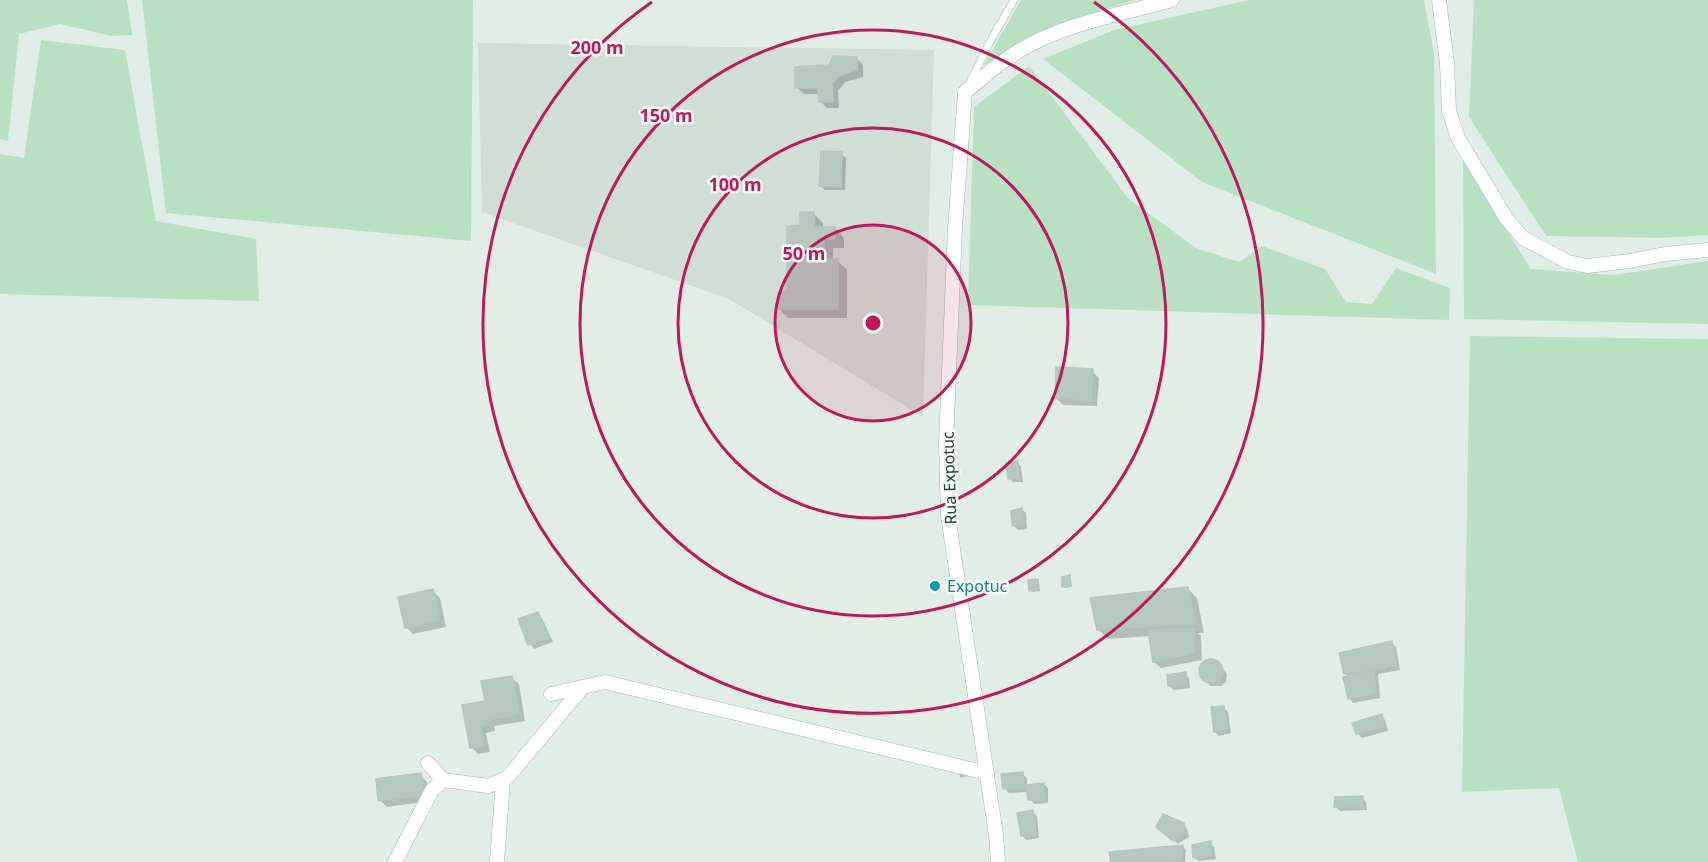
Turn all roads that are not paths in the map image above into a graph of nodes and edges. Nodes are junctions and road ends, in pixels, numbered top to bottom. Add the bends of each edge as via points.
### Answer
1 (1014, 0) edge
2 (1172, 0) edge
3 (1439, 0) edge
4 (965, 92) junction
5 (1708, 250) edge
6 (584, 687) junction
7 (551, 694) dead end
8 (428, 763) dead end
9 (987, 773) junction
10 (443, 780) junction
11 (503, 780) junction
12 (395, 862) edge
13 (497, 862) edge
14 (998, 862) edge

1 - 4 lane
2 - 4 street via 1055,34 1009,57
3 - 5 street via 1449,111 1458,138 1506,218 1523,238 1568,262 1587,266
4 - 9 street, Rua Expotuc via 946,444 948,516
6 - 7 street
6 - 9 street via 605,682
6 - 11 street
8 - 10 street
9 - 14 street, Rua Expotuc
10 - 11 street via 489,786
10 - 12 street via 432,790
11 - 13 street

